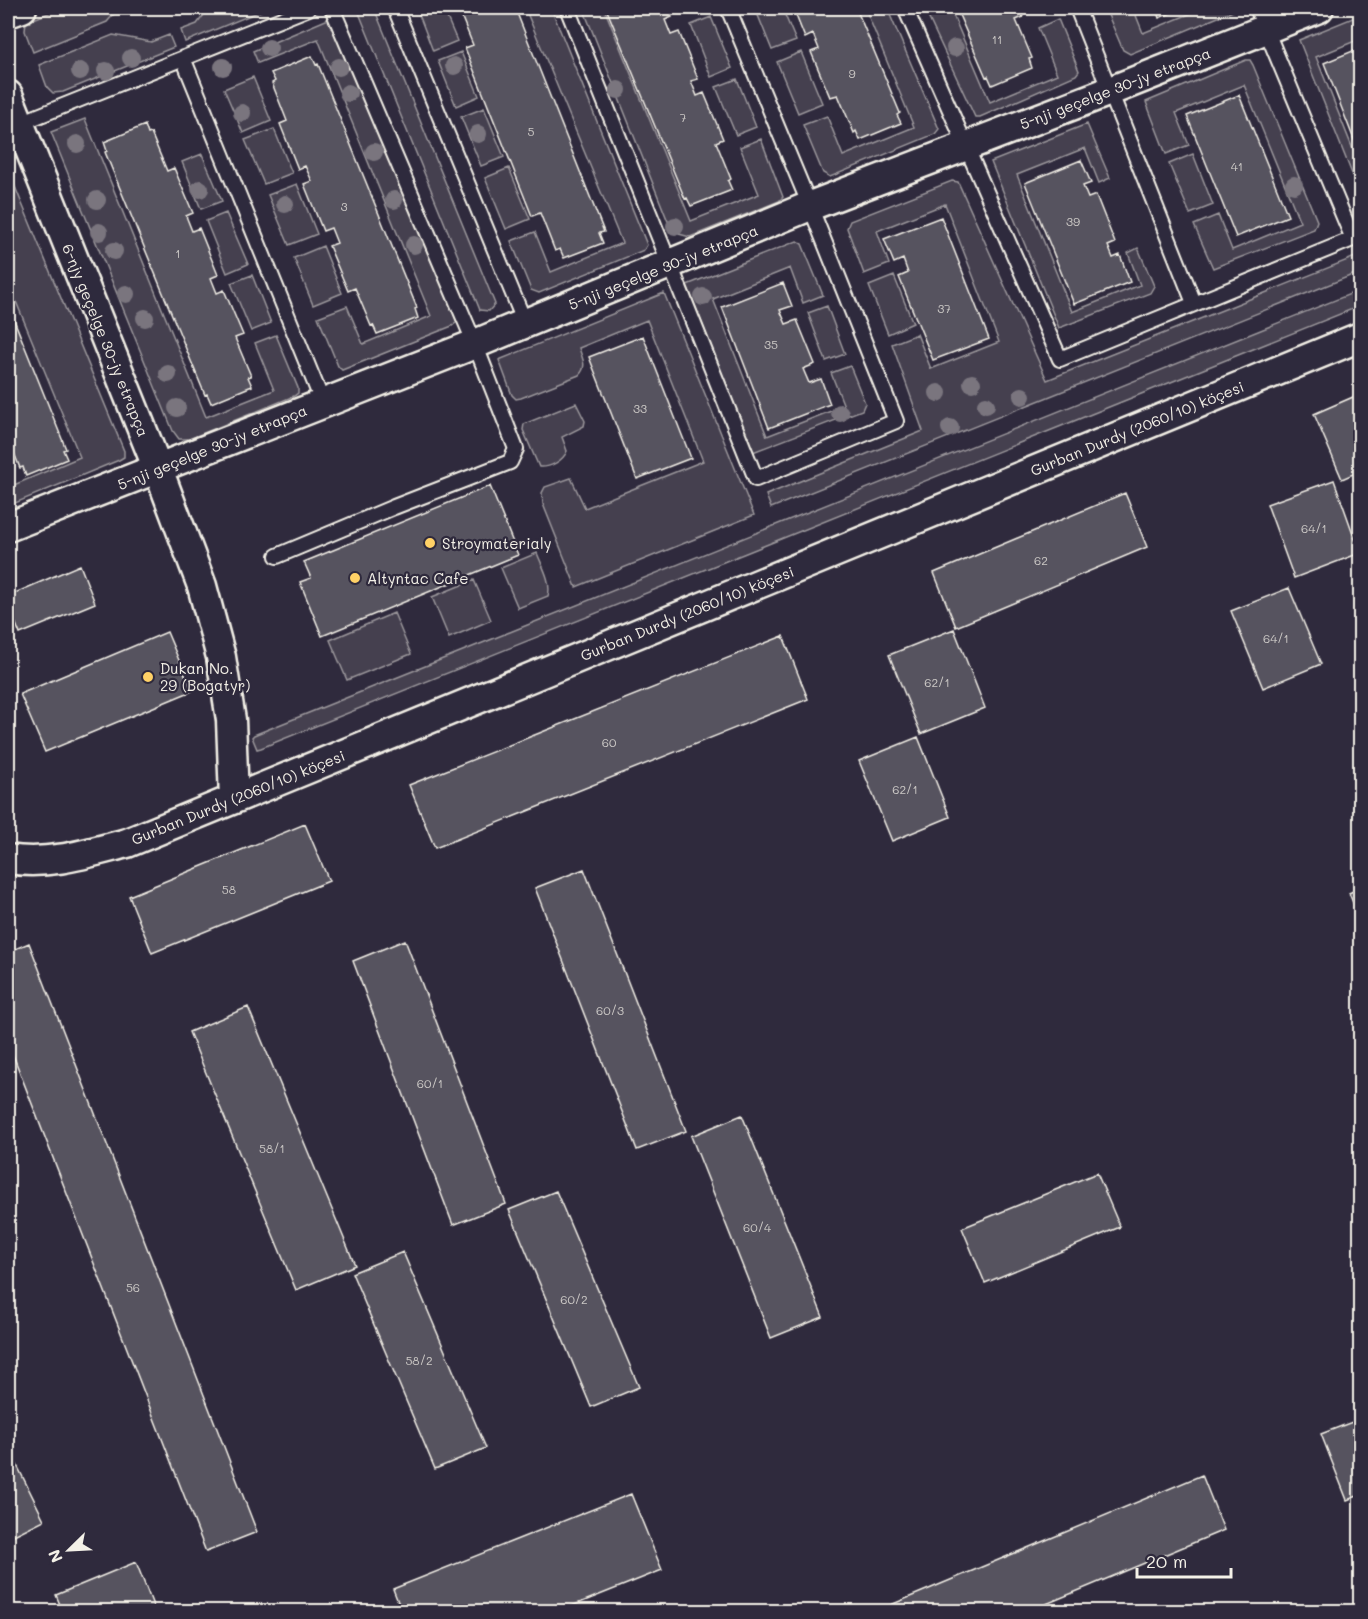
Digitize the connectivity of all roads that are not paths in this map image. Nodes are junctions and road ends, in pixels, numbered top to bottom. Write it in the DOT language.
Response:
graph roads {
  1 [pos="22,8"];
  2 [pos="309,8"];
  3 [pos="332,8"];
  4 [pos="395,8"];
  5 [pos="567,8"];
  6 [pos="728,8"];
  7 [pos="905,8"];
  8 [pos="1077,8"];
  9 [pos="1319,8"];
  10 [pos="8,14"];
  11 [pos="1262,18"];
  12 [pos="183,58"];
  13 [pos="1110,91"];
  14 [pos="8,95"];
  15 [pos="13,126"];
  16 [pos="966,145"];
  17 [pos="810,206"];
  18 [pos="1357,237"];
  19 [pos="670,263"];
  20 [pos="1194,303"];
  21 [pos="525,323"];
  22 [pos="1360,337"];
  23 [pos="475,344"];
  24 [pos="323,403"];
  25 [pos="158,469"];
  26 [pos="8,527"];
  27 [pos="277,556"];
  28 [pos="234,799"];
  29 [pos="8,859"];
  1 -- 10 [label="street"];
  2 -- 12 [label="lane"];
  3 -- 23 [label="lane"];
  4 -- 21 [label="lane"];
  5 -- 19 [label="lane"];
  6 -- 17 [label="lane"];
  7 -- 16 [label="lane"];
  8 -- 13 [label="lane"];
  9 -- 11 [label="street, 5-nji geçelge 30-jy etrapça"];
  11 -- 13 [label="street, 5-nji geçelge 30-jy etrapça"];
  11 -- 18 [label="lane"];
  12 -- 15 [label="lane"];
  12 -- 24 [label="lane"];
  13 -- 16 [label="street, 5-nji geçelge 30-jy etrapça"];
  13 -- 20 [label="lane"];
  14 -- 15 [label="street, 6-njy geçelge 30-jy etrapça"];
  15 -- 25 [label="street, 6-njy geçelge 30-jy etrapça"];
  16 -- 17 [label="street, 5-nji geçelge 30-jy etrapça"];
  16 -- 20 [label="lane"];
  17 -- 19 [label="street, 5-nji geçelge 30-jy etrapça"];
  17 -- 19 [label="lane"];
  18 -- 20 [label="lane"];
  19 -- 21 [label="street, 5-nji geçelge 30-jy etrapça"];
  21 -- 23 [label="street, 5-nji geçelge 30-jy etrapça"];
  22 -- 28 [label="street, Gurban Durdy (2060/10) köçesi"];
  23 -- 24 [label="street, 5-nji geçelge 30-jy etrapça"];
  23 -- 27 [label="lane"];
  24 -- 25 [label="street, 5-nji geçelge 30-jy etrapça"];
  25 -- 26 [label="street, 5-nji geçelge 30-jy etrapça"];
  25 -- 28 [label="street, 6-njy geçelge 30-jy etrapça"];
  28 -- 29 [label="street, Gurban Durdy (2060/10) köçesi"];
}
